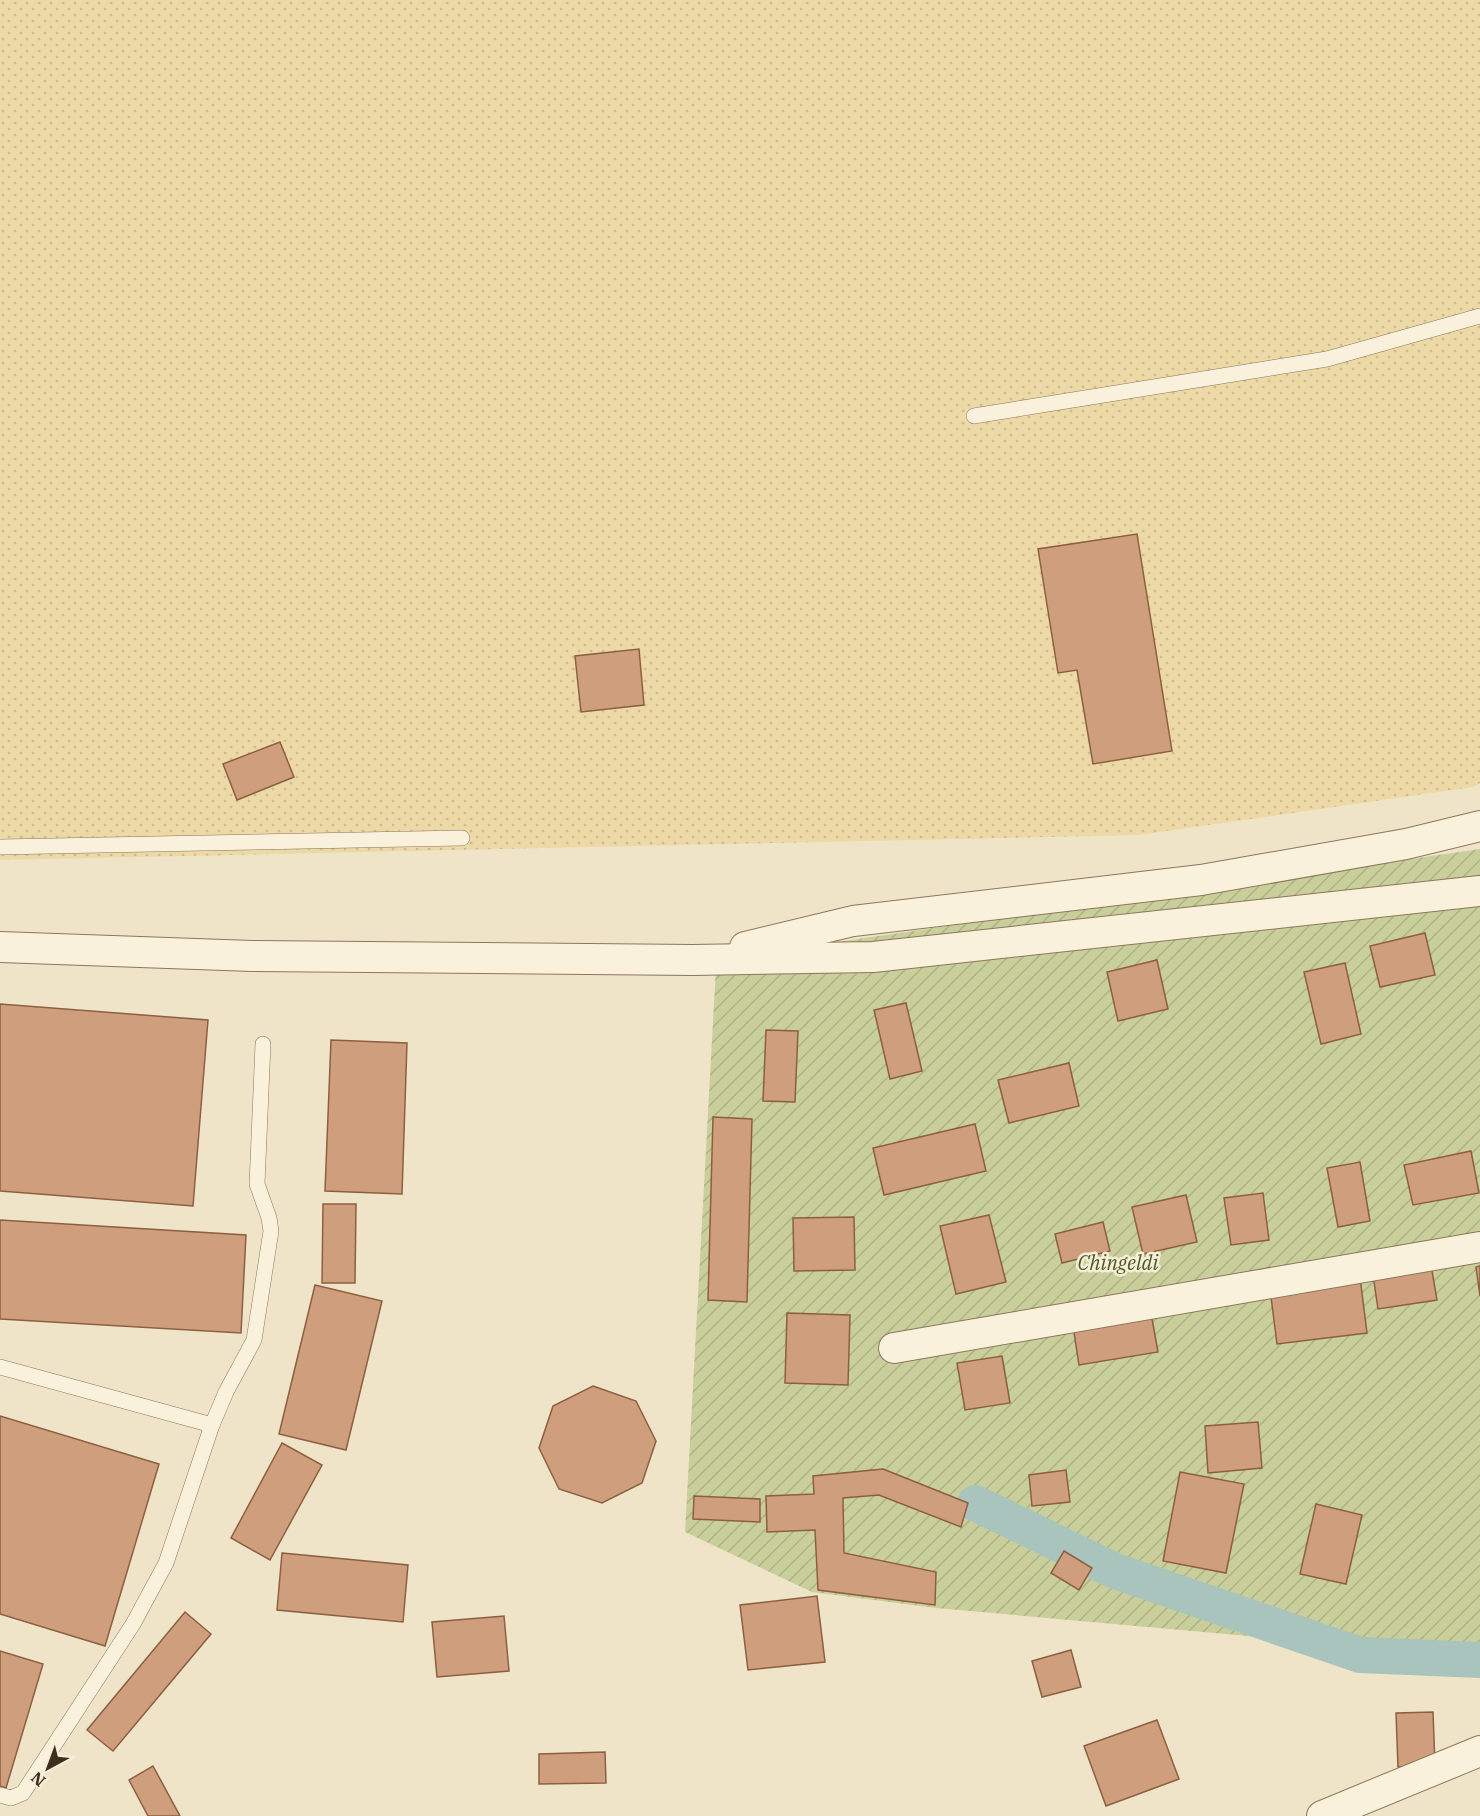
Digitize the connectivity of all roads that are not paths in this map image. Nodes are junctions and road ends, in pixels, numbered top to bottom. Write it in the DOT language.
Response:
graph roads {
  1 [pos="1480,316"];
  2 [pos="974,416"];
  3 [pos="1480,826"];
  4 [pos="462,838"];
  5 [pos="0,848"];
  6 [pos="1480,891"];
  7 [pos="0,947"];
  8 [pos="693,960"];
  9 [pos="263,1044"];
  10 [pos="1480,1247"];
  11 [pos="894,1348"];
  12 [pos="0,1367"];
  13 [pos="212,1425"];
  14 [pos="1480,1751"];
  15 [pos="0,1795"];
  16 [pos="1322,1816"];
  1 -- 2 [label="lane"];
  3 -- 8 [label="street"];
  4 -- 5 [label="lane"];
  6 -- 8 [label="street"];
  7 -- 8 [label="street"];
  9 -- 13 [label="lane"];
  10 -- 11 [label="street"];
  12 -- 13 [label="lane"];
  13 -- 15 [label="lane"];
  14 -- 16 [label="street"];
}
